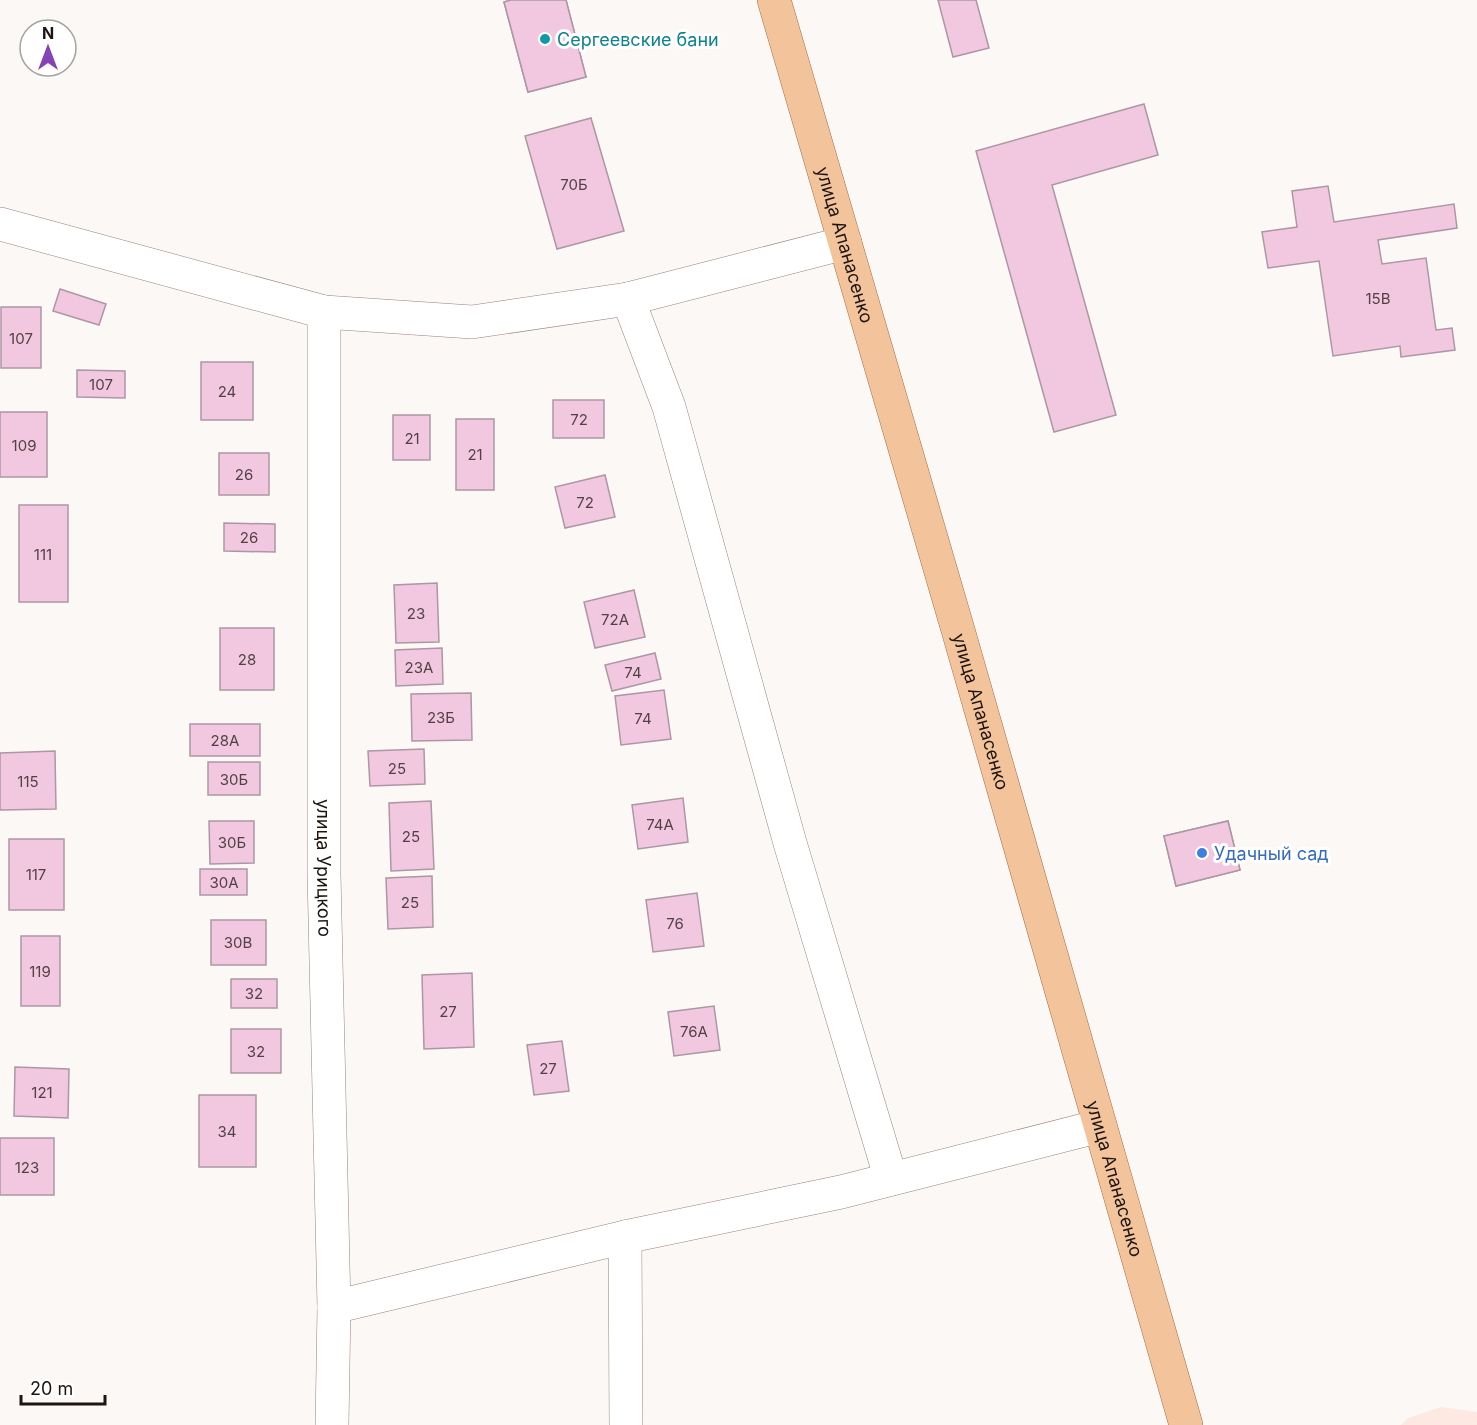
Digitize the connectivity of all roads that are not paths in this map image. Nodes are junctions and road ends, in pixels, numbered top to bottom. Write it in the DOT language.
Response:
graph roads {
  1 [pos="774,0"];
  2 [pos="0,224"];
  3 [pos="845,243"];
  4 [pos="628,299"];
  5 [pos="324,312"];
  6 [pos="1100,1126"];
  7 [pos="891,1179"];
  8 [pos="625,1237"];
  9 [pos="334,1307"];
  10 [pos="332,1425"];
  11 [pos="626,1425"];
  12 [pos="1186,1425"];
  1 -- 3 [label="main road, улица Апанасенко"];
  2 -- 5 [label="street"];
  3 -- 4 [label="street"];
  3 -- 6 [label="main road, улица Апанасенко"];
  4 -- 5 [label="street"];
  4 -- 7 [label="street"];
  5 -- 9 [label="street, улица Урицкого"];
  6 -- 7 [label="street"];
  6 -- 12 [label="main road, улица Апанасенко"];
  7 -- 8 [label="street"];
  8 -- 9 [label="street"];
  8 -- 11 [label="street"];
  9 -- 10 [label="street, улица Урицкого"];
}
